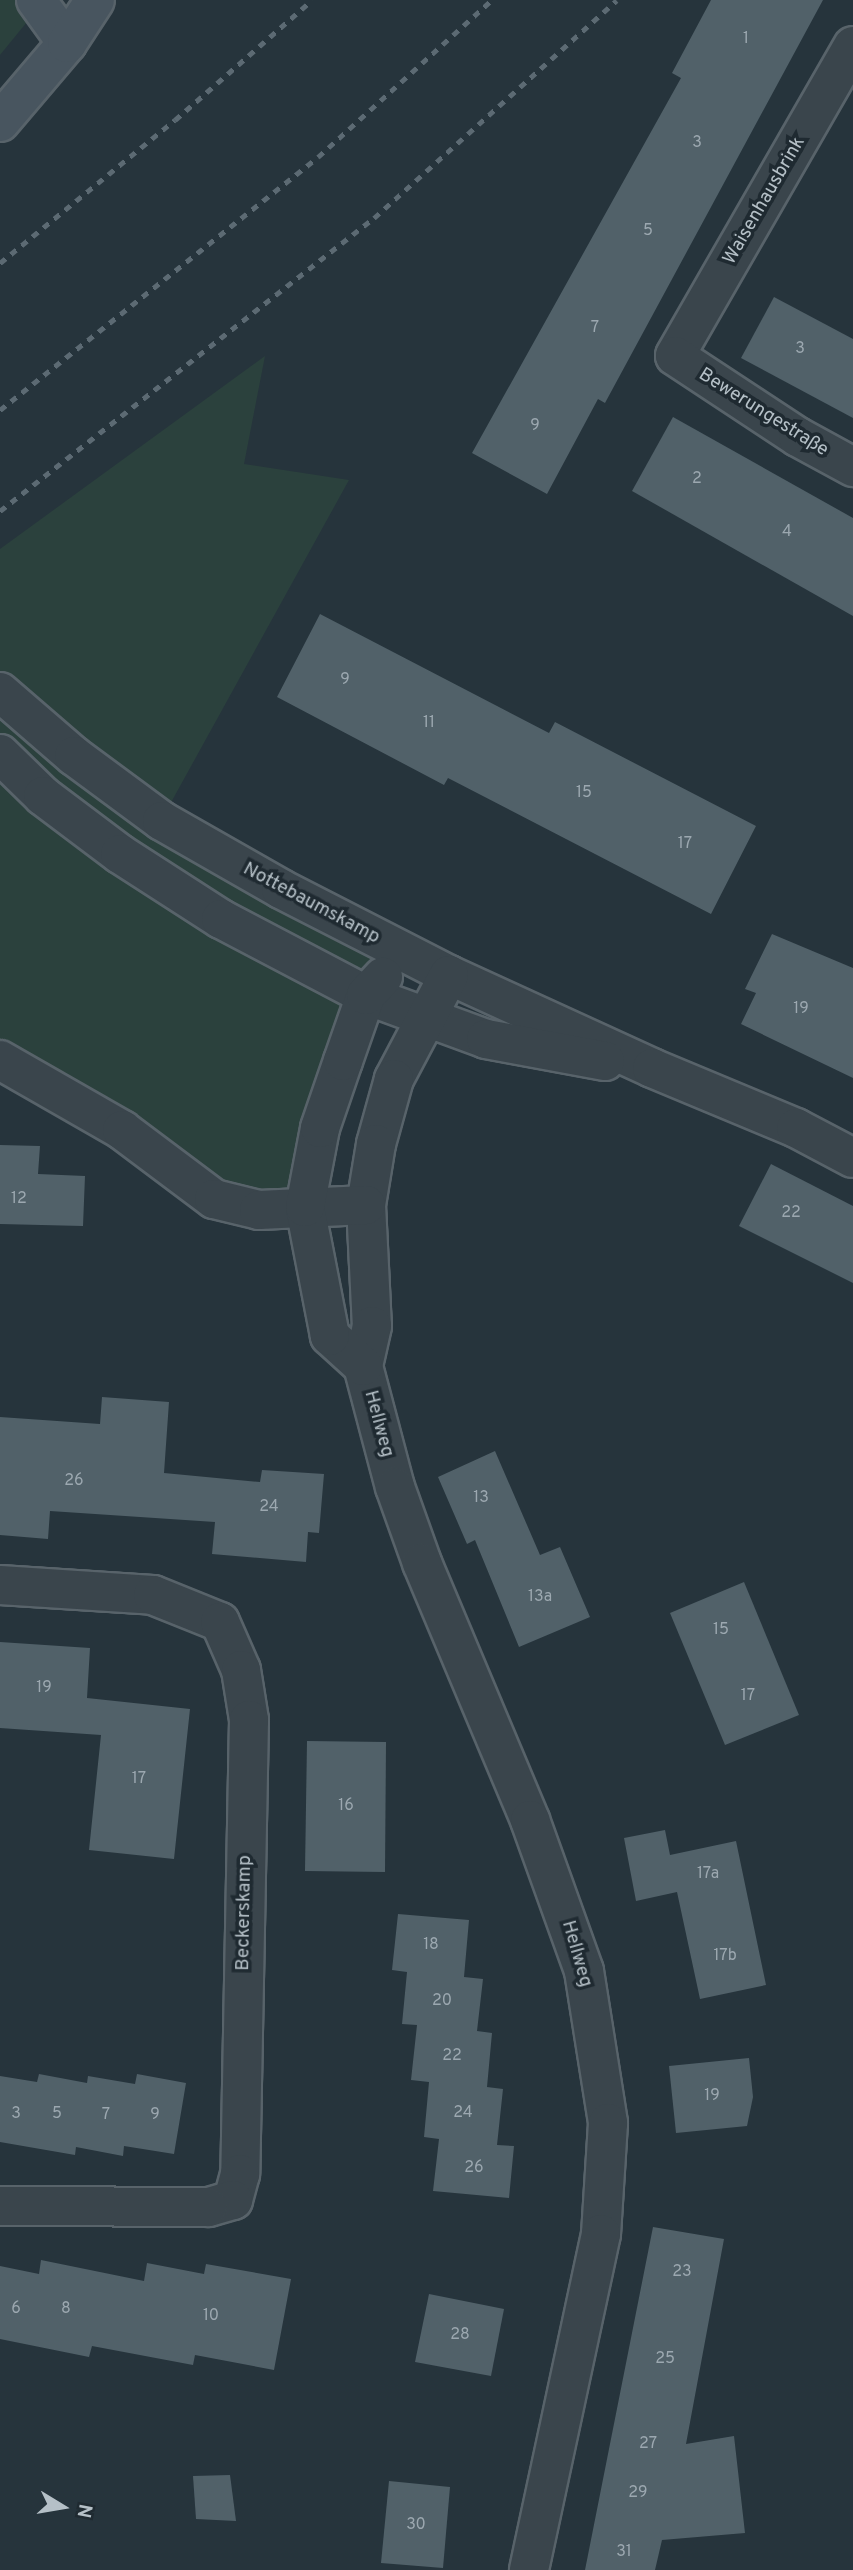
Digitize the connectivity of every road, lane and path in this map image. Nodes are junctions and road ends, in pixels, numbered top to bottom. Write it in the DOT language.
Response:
graph roads {
  1 [pos="36,0"];
  2 [pos="95,0"];
  3 [pos="67,43"];
  4 [pos="853,46"];
  5 [pos="0,121"];
  6 [pos="675,356"];
  7 [pos="853,467"];
  8 [pos="0,692"];
  9 [pos="0,754"];
  10 [pos="404,954"];
  11 [pos="449,975"];
  12 [pos="366,995"];
  13 [pos="426,1016"];
  14 [pos="0,1060"];
  15 [pos="652,1068"];
  16 [pos="853,1158"];
  17 [pos="366,1205"];
  18 [pos="305,1207"];
  19 [pos="363,1366"];
  20 [pos="0,1586"];
  21 [pos="0,2206"];
  22 [pos="529,2570"];
  1 -- 3 [label="main road"];
  2 -- 3 [label="main road"];
  3 -- 5 [label="main road"];
  4 -- 6 [label="street, Waisenhausbrink"];
  6 -- 7 [label="street, Bewerungestraße"];
  8 -- 10 [label="street, Nottebaumskamp"];
  9 -- 12 [label="street, Nottebaumskamp"];
  10 -- 11 [label="street, Nottebaumskamp"];
  10 -- 12 [label="street, Hellweg"];
  11 -- 13 [label="street, Hellweg"];
  11 -- 15 [label="street, Nottebaumskamp"];
  12 -- 13 [label="street, Nottebaumskamp"];
  12 -- 18 [label="street, Hellweg"];
  13 -- 15 [label="street, Nottebaumskamp"];
  13 -- 17 [label="street, Hellweg"];
  14 -- 18 [label="street"];
  15 -- 16 [label="street, Nottebaumskamp"];
  17 -- 18 [label="street"];
  17 -- 19 [label="street, Hellweg"];
  18 -- 19 [label="street, Hellweg"];
  19 -- 22 [label="street, Hellweg"];
  20 -- 21 [label="street, Beckerskamp"];
}
